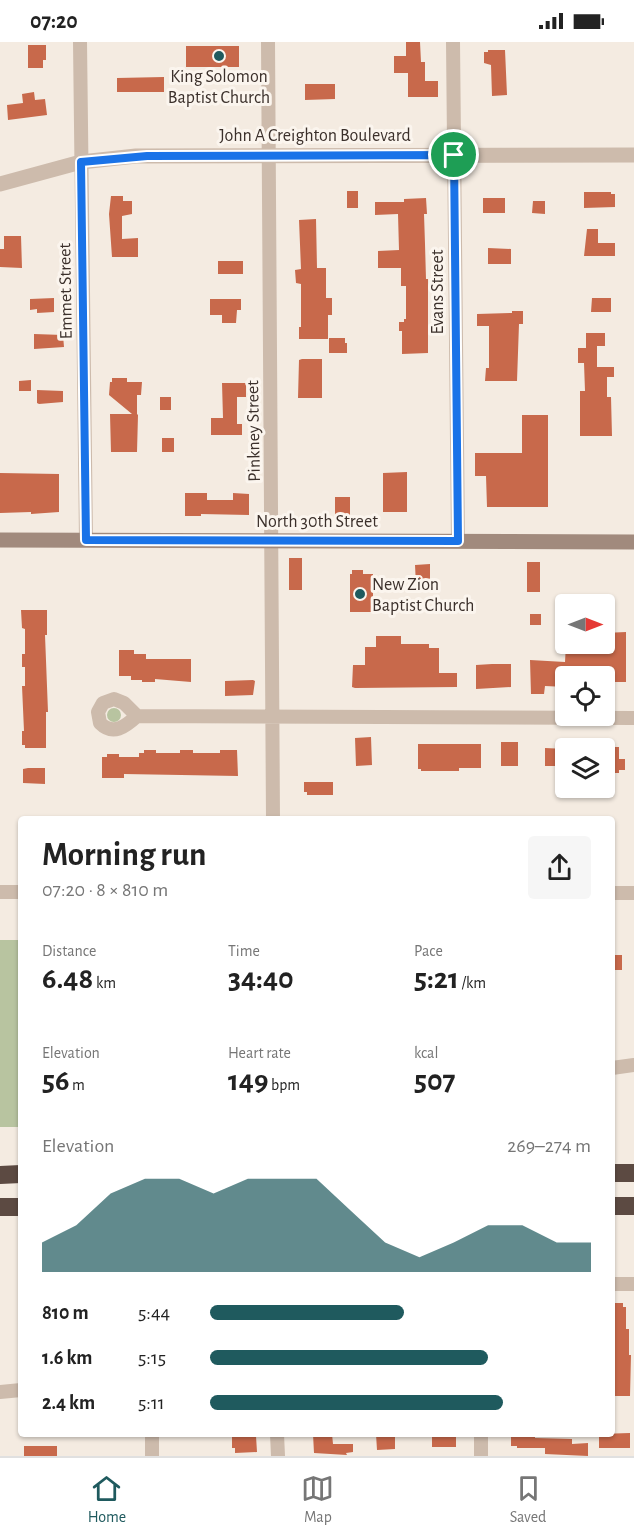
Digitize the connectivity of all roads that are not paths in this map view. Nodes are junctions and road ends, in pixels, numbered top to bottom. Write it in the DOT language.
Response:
graph roads {
  1 [pos="80,42"];
  2 [pos="268,42"];
  3 [pos="453,42"];
  4 [pos="634,154"];
  5 [pos="268,155"];
  6 [pos="454,155"];
  7 [pos="81,162"];
  8 [pos="0,184"];
  9 [pos="0,540"];
  10 [pos="86,540"];
  11 [pos="272,541"];
  12 [pos="458,541"];
  13 [pos="634,542"];
  14 [pos="137,716"];
  15 [pos="272,718"];
  16 [pos="634,718"];
  17 [pos="273,816"];
  18 [pos="0,892"];
  19 [pos="18,892"];
  20 [pos="615,893"];
  21 [pos="634,893"];
  22 [pos="634,1065"];
  23 [pos="615,1068"];
  24 [pos="615,1173"];
  25 [pos="634,1173"];
  26 [pos="0,1174"];
  27 [pos="18,1174"];
  28 [pos="615,1206"];
  29 [pos="634,1206"];
  30 [pos="0,1207"];
  31 [pos="18,1207"];
  32 [pos="615,1284"];
  33 [pos="634,1284"];
  34 [pos="18,1390"];
  35 [pos="0,1392"];
  36 [pos="152,1437"];
  37 [pos="278,1437"];
  38 [pos="481,1437"];
  39 [pos="152,1456"];
  40 [pos="278,1456"];
  41 [pos="481,1456"];
  1 -- 7 [label="street, Emmet Street"];
  2 -- 5 [label="street, Pinkney Street"];
  3 -- 6 [label="street, Evans Street"];
  4 -- 6 [label="street, John A Creighton Boulevard"];
  5 -- 6 [label="street, John A Creighton Boulevard"];
  5 -- 7 [label="street, John A Creighton Boulevard"];
  5 -- 11 [label="street, Pinkney Street"];
  6 -- 12 [label="street, Evans Street"];
  7 -- 8 [label="street, John A Creighton Boulevard"];
  7 -- 10 [label="street, Emmet Street"];
  9 -- 10 [label="main road, North 30th Street"];
  10 -- 11 [label="main road, North 30th Street"];
  11 -- 12 [label="main road, North 30th Street"];
  11 -- 15 [label="street, Pinkney Street"];
  12 -- 13 [label="main road, North 30th Street"];
  14 -- 15 [label="street"];
  15 -- 16 [label="street"];
  15 -- 17 [label="street, Pinkney Street"];
  18 -- 19 [label="street"];
  20 -- 21 [label="street"];
  22 -- 23 [label="street"];
  24 -- 25 [label="highway"];
  26 -- 27 [label="highway"];
  28 -- 29 [label="highway"];
  30 -- 31 [label="highway"];
  32 -- 33 [label="street"];
  34 -- 35 [label="street"];
  36 -- 39 [label="street"];
  37 -- 40 [label="street"];
  38 -- 41 [label="street"];
}
